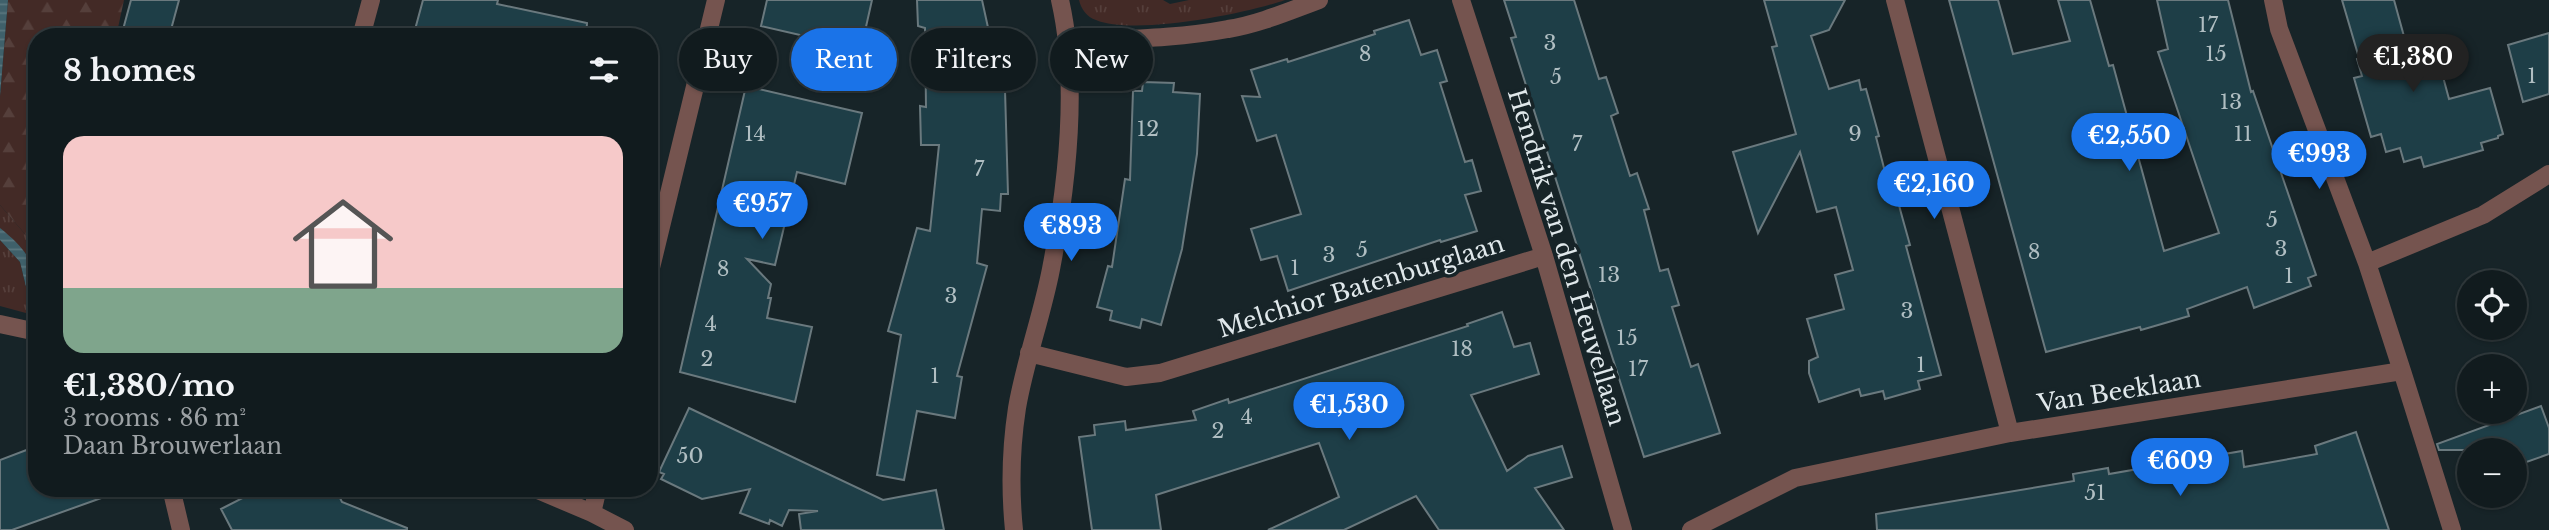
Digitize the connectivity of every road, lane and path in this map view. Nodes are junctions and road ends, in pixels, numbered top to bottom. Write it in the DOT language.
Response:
graph roads {
  1 [pos="371,0"];
  2 [pos="716,0"];
  3 [pos="1060,0"];
  4 [pos="1320,0"];
  5 [pos="1461,0"];
  6 [pos="1895,0"];
  7 [pos="2273,0"];
  8 [pos="363,28"];
  9 [pos="1065,28"];
  10 [pos="1153,37"];
  11 [pos="1067,91"];
  12 [pos="2549,173"];
  13 [pos="658,239"];
  14 [pos="1544,256"];
  15 [pos="2367,263"];
  16 [pos="0,324"];
  17 [pos="28,330"];
  18 [pos="1029,353"];
  19 [pos="2402,371"];
  20 [pos="2010,433"];
  21 [pos="173,497"];
  22 [pos="554,497"];
  23 [pos="596,497"];
  24 [pos="592,513"];
  25 [pos="181,530"];
  26 [pos="625,530"];
  27 [pos="1014,530"];
  28 [pos="1623,530"];
  29 [pos="1691,530"];
  30 [pos="2452,530"];
  1 -- 8 [label="street"];
  2 -- 13 [label="street"];
  3 -- 9 [label="street"];
  4 -- 10 [label="street"];
  5 -- 14 [label="street, Hendrik van den Heuvellaan"];
  6 -- 20 [label="street"];
  7 -- 15 [label="street"];
  11 -- 18 [label="street"];
  12 -- 15 [label="street"];
  14 -- 18 [label="street, Melchior Batenburglaan"];
  14 -- 28 [label="street, Hendrik van den Heuvellaan"];
  15 -- 19 [label="street"];
  16 -- 17 [label="street"];
  18 -- 27 [label="street"];
  19 -- 20 [label="street, Van Beeklaan"];
  19 -- 30 [label="street"];
  20 -- 29 [label="street, Van Beeklaan"];
  21 -- 25 [label="street"];
  22 -- 24 [label="street"];
  23 -- 24 [label="street"];
  24 -- 26 [label="street"];
}
